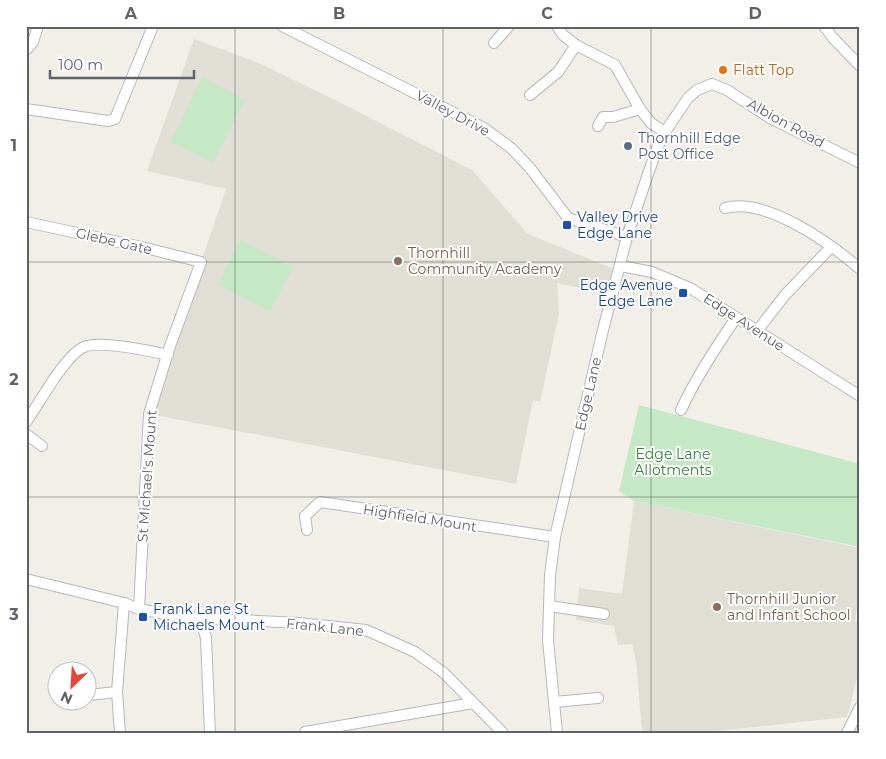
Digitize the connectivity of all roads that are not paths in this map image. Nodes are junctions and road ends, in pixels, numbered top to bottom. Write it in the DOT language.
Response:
graph roads {
  1 [pos="38,26"];
  2 [pos="153,26"];
  3 [pos="282,26"];
  4 [pos="509,26"];
  5 [pos="557,26"];
  6 [pos="824,26"];
  7 [pos="494,43"];
  8 [pos="576,45"];
  9 [pos="26,50"];
  10 [pos="860,66"];
  11 [pos="712,84"];
  12 [pos="530,95"];
  13 [pos="26,109"];
  14 [pos="640,109"];
  15 [pos="598,126"];
  16 [pos="665,132"];
  17 [pos="860,163"];
  18 [pos="725,208"];
  19 [pos="26,222"];
  20 [pos="628,237"];
  21 [pos="831,246"];
  22 [pos="201,262"];
  23 [pos="621,266"];
  24 [pos="860,270"];
  25 [pos="736,318"];
  26 [pos="757,331"];
  27 [pos="168,355"];
  28 [pos="860,396"];
  29 [pos="681,410"];
  30 [pos="26,422"];
  31 [pos="26,434"];
  32 [pos="42,446"];
  33 [pos="307,530"];
  34 [pos="555,537"];
  35 [pos="26,579"];
  36 [pos="124,603"];
  37 [pos="549,606"];
  38 [pos="139,609"];
  39 [pos="604,614"];
  40 [pos="200,618"];
  41 [pos="117,692"];
  42 [pos="98,693"];
  43 [pos="598,698"];
  44 [pos="554,702"];
  45 [pos="474,703"];
  46 [pos="860,707"];
  47 [pos="305,732"];
  48 [pos="120,733"];
  49 [pos="210,733"];
  50 [pos="503,733"];
  51 [pos="556,733"];
  52 [pos="847,733"];
  1 -- 9 [label="street"];
  2 -- 13 [label="street"];
  3 -- 20 [label="street, Valley Drive"];
  4 -- 7 [label="street"];
  5 -- 8 [label="street"];
  6 -- 10 [label="street"];
  8 -- 12 [label="street"];
  8 -- 14 [label="street"];
  11 -- 16 [label="street, Edge Lane"];
  11 -- 17 [label="street, Albion Road"];
  14 -- 15 [label="street"];
  14 -- 16 [label="street"];
  16 -- 20 [label="street, Edge Lane"];
  18 -- 21 [label="street"];
  19 -- 22 [label="street, Glebe Gate"];
  20 -- 23 [label="street, Edge Lane"];
  21 -- 24 [label="street"];
  21 -- 26 [label="street"];
  22 -- 27 [label="street, St Michael's Mount"];
  23 -- 25 [label="street, Edge Avenue"];
  23 -- 34 [label="street, Edge Lane"];
  25 -- 26 [label="street, Edge Avenue"];
  25 -- 29 [label="street"];
  26 -- 28 [label="street, Edge Avenue"];
  27 -- 30 [label="street"];
  27 -- 38 [label="street, St Michael's Mount"];
  31 -- 32 [label="street"];
  33 -- 34 [label="street, Highfield Mount"];
  34 -- 37 [label="street, Edge Lane"];
  35 -- 36 [label="street, Frank Lane"];
  36 -- 38 [label="street, Frank Lane"];
  36 -- 41 [label="street"];
  37 -- 39 [label="street"];
  37 -- 44 [label="street, Edge Lane"];
  38 -- 40 [label="street, Frank Lane"];
  40 -- 45 [label="street, Frank Lane"];
  40 -- 49 [label="street"];
  41 -- 42 [label="street"];
  41 -- 48 [label="street"];
  43 -- 44 [label="street"];
  44 -- 51 [label="street, Edge Lane"];
  45 -- 47 [label="street"];
  45 -- 50 [label="street, Frank Lane"];
  46 -- 52 [label="street"];
}
